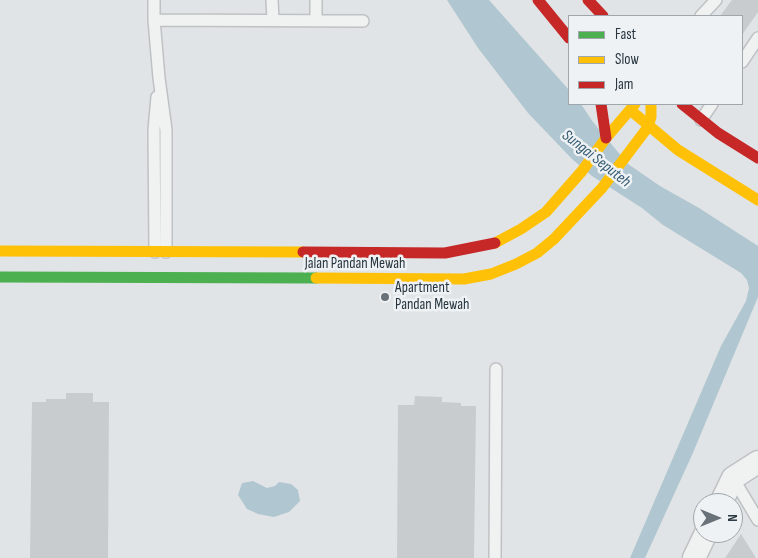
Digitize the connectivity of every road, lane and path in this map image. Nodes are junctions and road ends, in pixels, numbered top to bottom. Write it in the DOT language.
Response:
graph roads {
  1 [pos="154,0"];
  2 [pos="272,0"];
  3 [pos="316,0"];
  4 [pos="538,0"];
  5 [pos="579,0"];
  6 [pos="588,0"];
  7 [pos="716,0"];
  8 [pos="587,15"];
  9 [pos="602,15"];
  10 [pos="702,15"];
  11 [pos="154,20"];
  12 [pos="272,20"];
  13 [pos="316,20"];
  14 [pos="363,21"];
  15 [pos="568,37"];
  16 [pos="758,38"];
  17 [pos="743,60"];
  18 [pos="601,105"];
  19 [pos="651,105"];
  20 [pos="683,105"];
  21 [pos="711,105"];
  22 [pos="630,106"];
  23 [pos="701,120"];
  24 [pos="648,128"];
  25 [pos="606,138"];
  26 [pos="628,155"];
  27 [pos="686,156"];
  28 [pos="758,158"];
  29 [pos="758,200"];
  30 [pos="0,251"];
  31 [pos="161,252"];
  32 [pos="0,277"];
  33 [pos="496,369"];
  34 [pos="758,462"];
  35 [pos="733,478"];
  36 [pos="726,493"];
  37 [pos="758,520"];
  38 [pos="701,543"];
  39 [pos="495,558"];
  40 [pos="694,558"];
  1 -- 11 [label="lane"];
  2 -- 12 [label="lane"];
  3 -- 13 [label="lane"];
  4 -- 15 [label="main road"];
  5 -- 8 [label="main road"];
  6 -- 9 [label="main road"];
  7 -- 10 [label="lane"];
  11 -- 12 [label="lane"];
  11 -- 31 [label="lane"];
  12 -- 13 [label="lane"];
  13 -- 14 [label="lane"];
  16 -- 17 [label="lane"];
  18 -- 25 [label="main road"];
  19 -- 24 [label="main road"];
  20 -- 23 [label="main road"];
  21 -- 23 [label="lane"];
  22 -- 24 [label="main road"];
  22 -- 25 [label="main road, Jalan Pandan Mewah"];
  23 -- 28 [label="main road"];
  24 -- 26 [label="main road, Jalan Pandan Mewah"];
  24 -- 27 [label="main road"];
  25 -- 31 [label="main road, Jalan Pandan Mewah"];
  26 -- 27 [label="main road"];
  26 -- 32 [label="main road, Jalan Pandan Mewah"];
  27 -- 29 [label="main road"];
  30 -- 31 [label="main road, Jalan Pandan Mewah"];
  33 -- 39 [label="lane"];
  34 -- 35 [label="street"];
  35 -- 36 [label="street"];
  35 -- 37 [label="lane"];
  38 -- 40 [label="street"];
}
